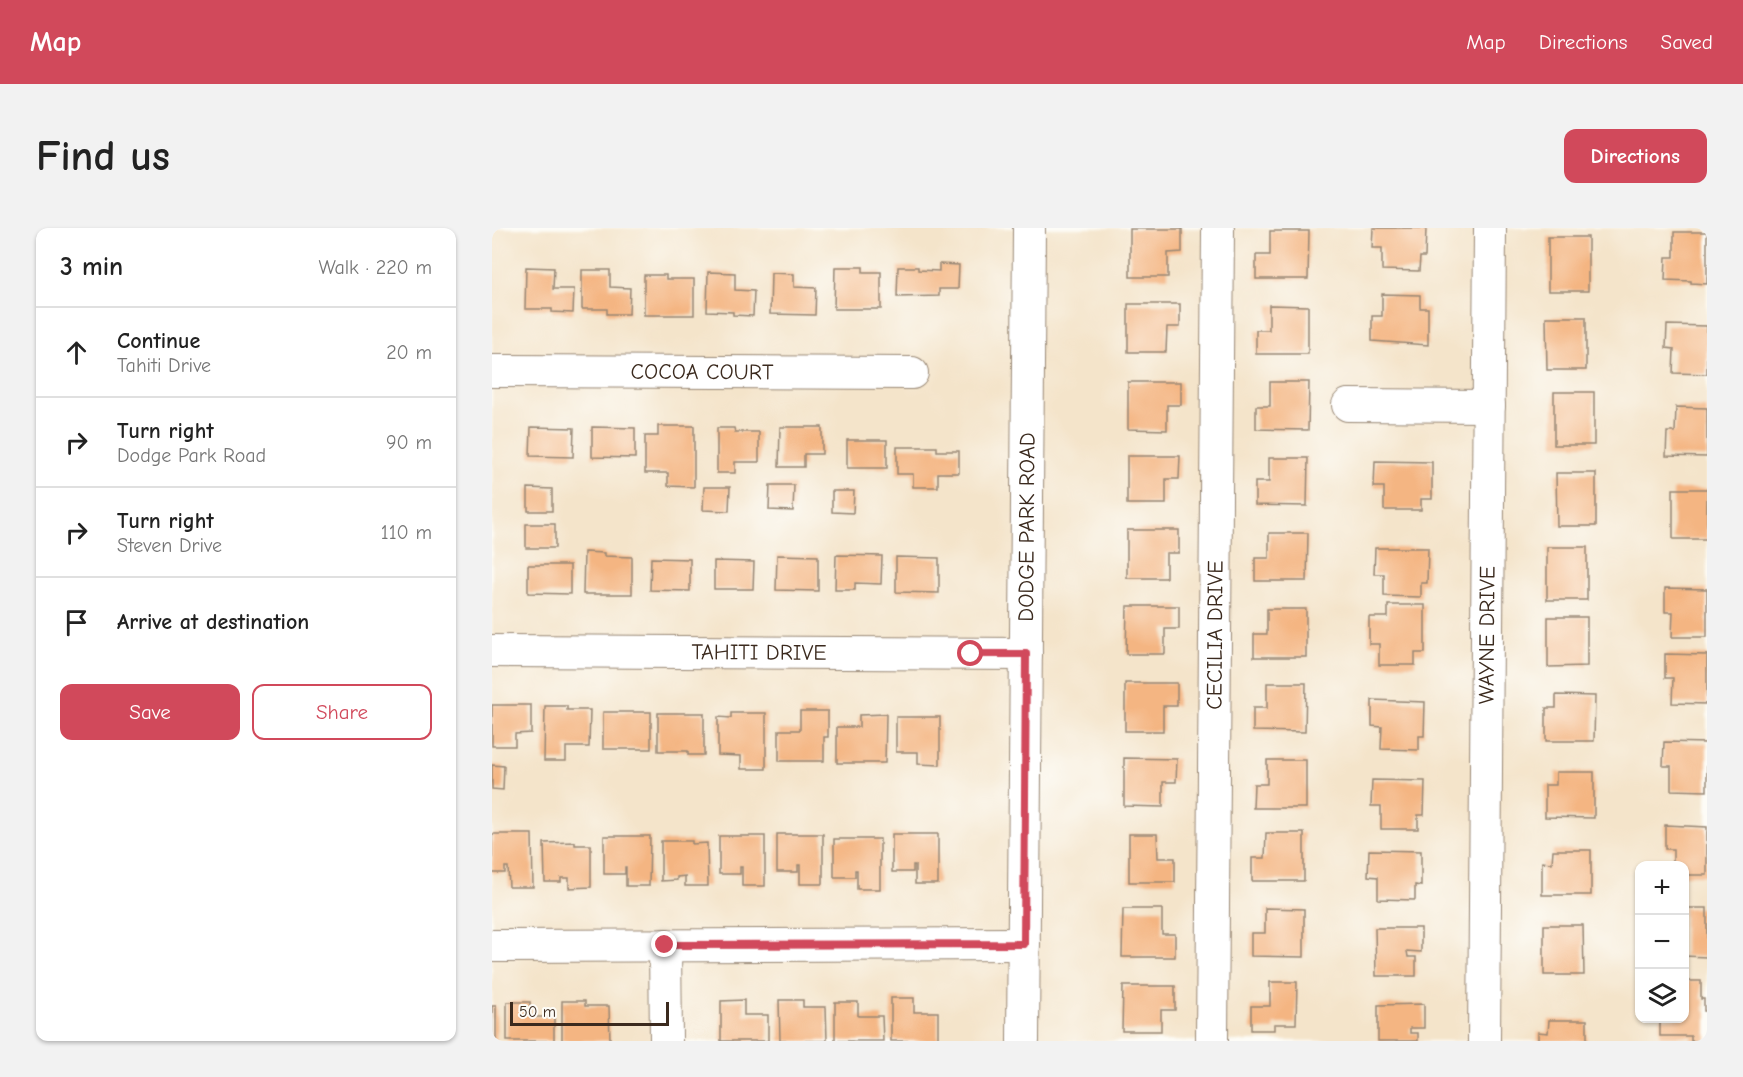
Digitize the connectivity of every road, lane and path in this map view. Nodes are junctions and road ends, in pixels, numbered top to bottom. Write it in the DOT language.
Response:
graph roads {
  1 [pos="1029,228"];
  2 [pos="1218,228"];
  3 [pos="1490,228"];
  4 [pos="492,371"];
  5 [pos="912,373"];
  6 [pos="1348,405"];
  7 [pos="1489,406"];
  8 [pos="492,651"];
  9 [pos="1026,654"];
  10 [pos="1024,944"];
  11 [pos="665,945"];
  12 [pos="492,946"];
  13 [pos="666,1041"];
  14 [pos="1023,1041"];
  15 [pos="1212,1041"];
  16 [pos="1484,1041"];
  1 -- 9 [label="street, DODGE PARK ROAD"];
  2 -- 15 [label="street, CECILIA DRIVE"];
  3 -- 7 [label="street, WAYNE DRIVE"];
  4 -- 5 [label="street, COCOA COURT"];
  6 -- 7 [label="street"];
  7 -- 16 [label="street, WAYNE DRIVE"];
  8 -- 9 [label="street, TAHITI DRIVE"];
  9 -- 10 [label="street, DODGE PARK ROAD"];
  10 -- 11 [label="street"];
  10 -- 14 [label="street, DODGE PARK ROAD"];
  11 -- 12 [label="street"];
  11 -- 13 [label="street"];
}
